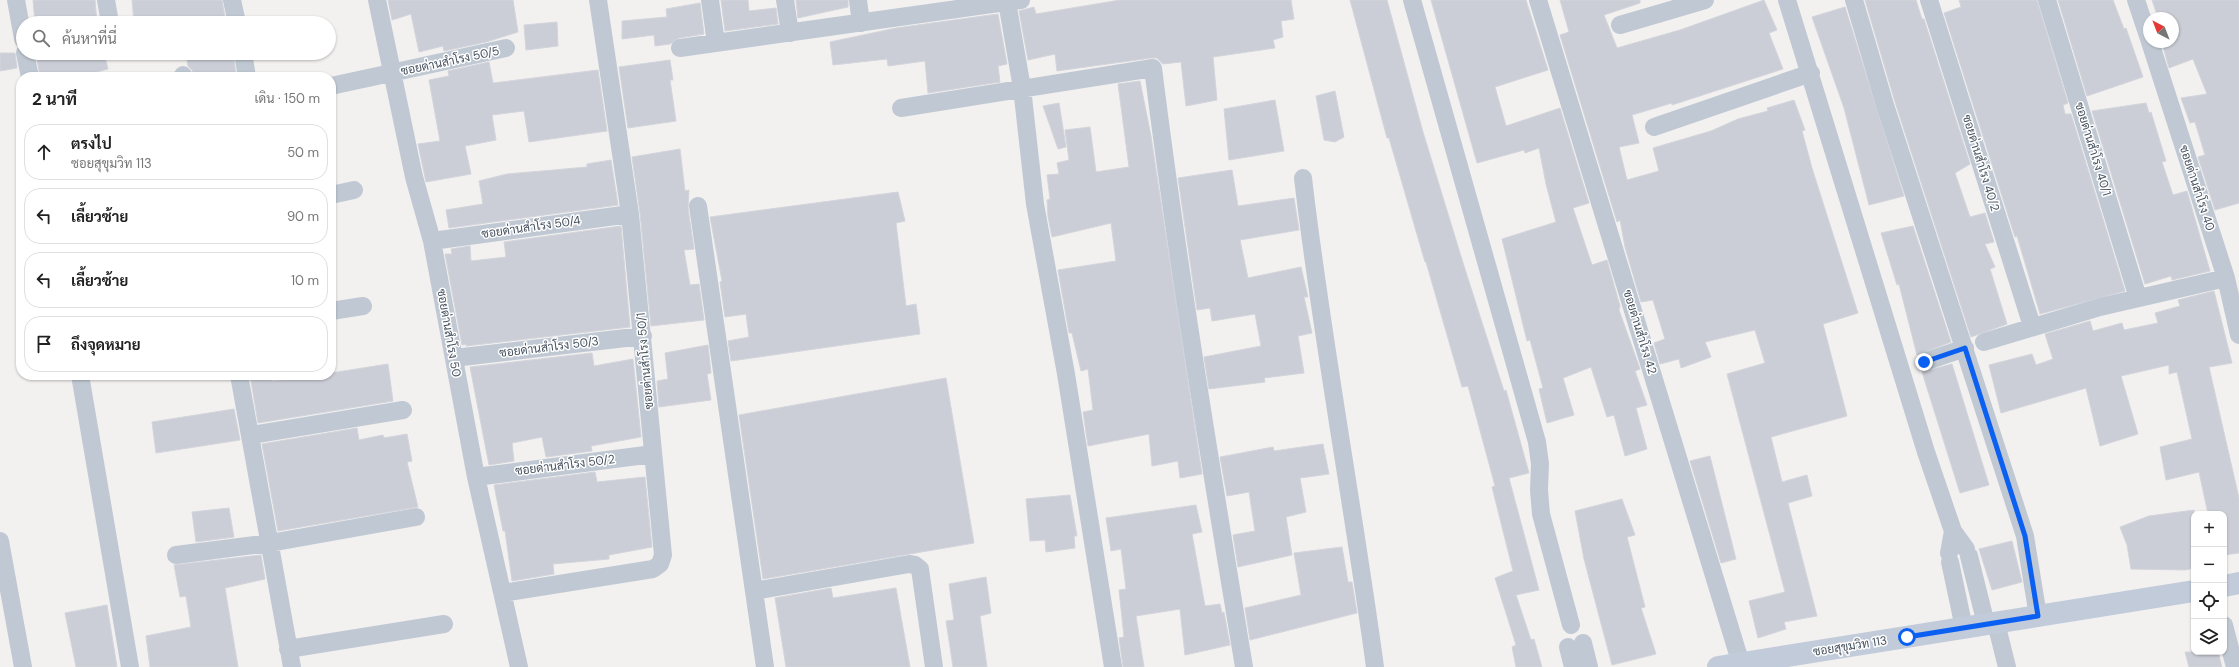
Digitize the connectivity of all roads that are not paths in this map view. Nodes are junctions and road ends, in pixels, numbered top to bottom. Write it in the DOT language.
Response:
graph roads {
  1 [pos="16,0"];
  2 [pos="106,0"];
  3 [pos="232,0"];
  4 [pos="377,0"];
  5 [pos="598,0"];
  6 [pos="710,0"];
  7 [pos="785,0"];
  8 [pos="858,0"];
  9 [pos="1412,0"];
  10 [pos="1538,0"];
  11 [pos="1705,0"];
  12 [pos="1787,0"];
  13 [pos="1854,0"];
  14 [pos="1929,0"];
  15 [pos="2047,0"];
  16 [pos="2136,0"];
  17 [pos="1006,1"];
  18 [pos="930,6"];
  19 [pos="19,16"];
  20 [pos="109,16"];
  21 [pos="235,16"];
  22 [pos="2143,22"];
  23 [pos="861,23"];
  24 [pos="1620,25"];
  25 [pos="790,33"];
  26 [pos="716,43"];
  27 [pos="506,48"];
  28 [pos="680,48"];
  29 [pos="2151,48"];
  30 [pos="26,60"];
  31 [pos="244,60"];
  32 [pos="29,72"];
  33 [pos="246,72"];
  34 [pos="393,73"];
  35 [pos="1811,73"];
  36 [pos="336,85"];
  37 [pos="1022,88"];
  38 [pos="901,108"];
  39 [pos="1654,127"];
  40 [pos="1303,178"];
  41 [pos="354,190"];
  42 [pos="336,194"];
  43 [pos="698,206"];
  44 [pos="630,214"];
  45 [pos="432,241"];
  46 [pos="2226,278"];
  47 [pos="2138,298"];
  48 [pos="363,306"];
  49 [pos="336,310"];
  50 [pos="2032,326"];
  51 [pos="2239,335"];
  52 [pos="643,336"];
  53 [pos="1984,342"];
  54 [pos="1965,348"];
  55 [pos="454,358"];
  56 [pos="1924,362"];
  57 [pos="81,380"];
  58 [pos="240,380"];
  59 [pos="403,410"];
  60 [pos="251,435"];
  61 [pos="654,454"];
  62 [pos="476,477"];
  63 [pos="416,517"];
  64 [pos="1953,531"];
  65 [pos="0,541"];
  66 [pos="270,543"];
  67 [pos="176,555"];
  68 [pos="2239,583"];
  69 [pos="2227,585"];
  70 [pos="754,591"];
  71 [pos="2191,591"];
  72 [pos="503,593"];
  73 [pos="2038,616"];
  74 [pos="444,624"];
  75 [pos="1991,624"];
  76 [pos="1964,628"];
  77 [pos="2227,636"];
  78 [pos="1574,637"];
  79 [pos="288,649"];
  80 [pos="1741,664"];
  81 [pos="23,667"];
  82 [pos="130,667"];
  83 [pos="292,667"];
  84 [pos="519,667"];
  85 [pos="765,667"];
  86 [pos="934,667"];
  87 [pos="1112,667"];
  88 [pos="1244,667"];
  89 [pos="1375,667"];
  90 [pos="1573,667"];
  91 [pos="1589,667"];
  92 [pos="1719,667"];
  93 [pos="2007,667"];
  94 [pos="2235,667"];
  1 -- 19 [label="street"];
  2 -- 20 [label="street"];
  3 -- 21 [label="street"];
  4 -- 34 [label="street, ซอยด่านสำโรง 50"];
  5 -- 44 [label="street, ซอยด่านสำโรง 50/1"];
  6 -- 26 [label="street"];
  7 -- 25 [label="street"];
  8 -- 23 [label="street"];
  9 -- 78 [label="street"];
  10 -- 80 [label="street, ซอยด่านสำโรง 42"];
  11 -- 24 [label="street"];
  12 -- 35 [label="street"];
  13 -- 54 [label="street"];
  14 -- 50 [label="street, ซอยด่านสำโรง 40/2"];
  15 -- 47 [label="street, ซอยด่านสำโรง 40/1"];
  16 -- 22 [label="street, ซอยด่านสำโรง 40"];
  17 -- 18 [label="street"];
  17 -- 37 [label="street"];
  18 -- 23 [label="street"];
  23 -- 25 [label="street"];
  25 -- 26 [label="street"];
  26 -- 28 [label="street"];
  27 -- 34 [label="street, ซอยด่านสำโรง 50/5"];
  29 -- 46 [label="street, ซอยด่านสำโรง 40"];
  30 -- 32 [label="street"];
  31 -- 33 [label="street"];
  34 -- 36 [label="street, ซอยด่านสำโรง 50/5"];
  34 -- 45 [label="street, ซอยด่านสำโรง 50"];
  35 -- 39 [label="street"];
  35 -- 64 [label="street"];
  37 -- 38 [label="street"];
  37 -- 87 [label="street"];
  37 -- 88 [label="street"];
  40 -- 89 [label="street"];
  41 -- 42 [label="street"];
  43 -- 70 [label="street"];
  44 -- 45 [label="street, ซอยด่านสำโรง 50/4"];
  44 -- 52 [label="street, ซอยด่านสำโรง 50/1"];
  45 -- 55 [label="street, ซอยด่านสำโรง 50"];
  46 -- 47 [label="street"];
  46 -- 51 [label="street, ซอยด่านสำโรง 40"];
  47 -- 50 [label="street"];
  48 -- 49 [label="street"];
  50 -- 53 [label="street"];
  52 -- 55 [label="street, ซอยด่านสำโรง 50/3"];
  52 -- 61 [label="street, ซอยด่านสำโรง 50/1"];
  54 -- 56 [label="street"];
  54 -- 73 [label="street"];
  55 -- 62 [label="street, ซอยด่านสำโรง 50"];
  57 -- 82 [label="street"];
  58 -- 60 [label="street"];
  59 -- 60 [label="street"];
  60 -- 66 [label="street"];
  61 -- 62 [label="street, ซอยด่านสำโรง 50/2"];
  61 -- 72 [label="street, ซอยด่านสำโรง 50/1"];
  62 -- 72 [label="street, ซอยด่านสำโรง 50"];
  63 -- 66 [label="street"];
  64 -- 75 [label="street"];
  64 -- 76 [label="street"];
  65 -- 81 [label="street"];
  66 -- 67 [label="street"];
  66 -- 79 [label="street"];
  68 -- 69 [label="main road"];
  70 -- 85 [label="street"];
  70 -- 86 [label="street"];
  71 -- 73 [label="main road, ซอยสุขุมวิท 113"];
  72 -- 84 [label="street, ซอยด่านสำโรง 50"];
  73 -- 75 [label="main road, ซอยสุขุมวิท 113"];
  74 -- 79 [label="street"];
  75 -- 76 [label="main road, ซอยสุขุมวิท 113"];
  75 -- 93 [label="street"];
  76 -- 80 [label="main road, ซอยสุขุมวิท 113"];
  77 -- 94 [label="street"];
  78 -- 90 [label="street"];
  78 -- 91 [label="street"];
  79 -- 83 [label="street"];
  80 -- 92 [label="main road, ซอยสุขุมวิท 113"];
}
